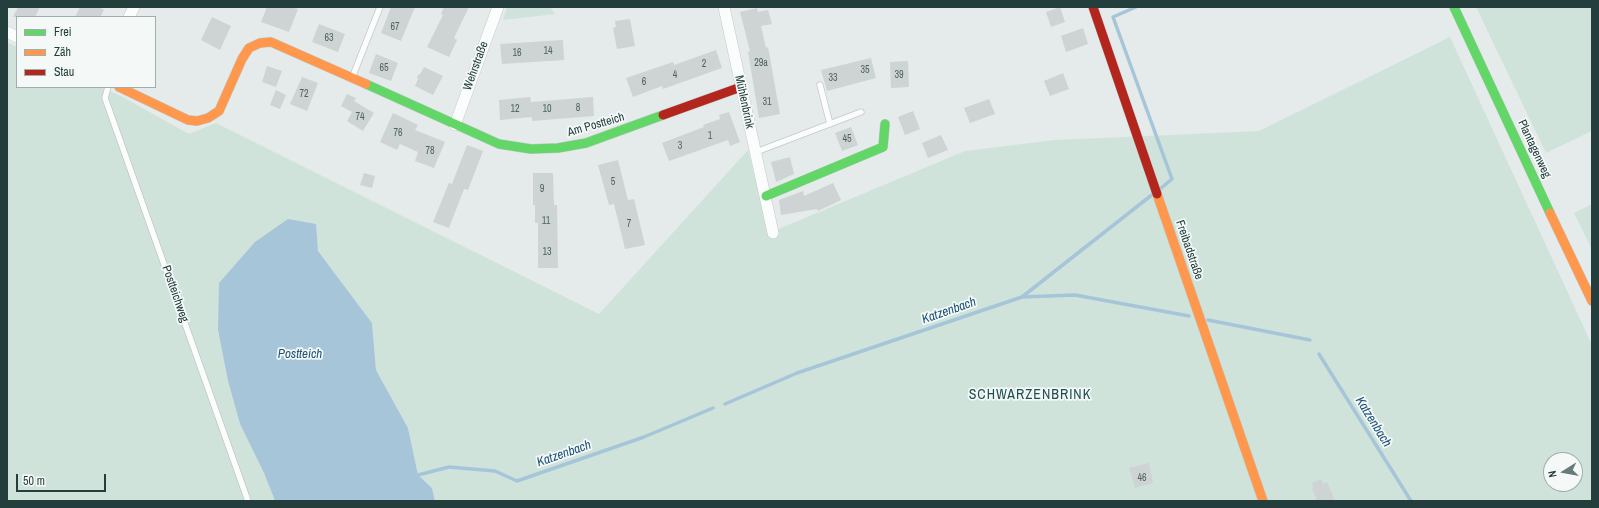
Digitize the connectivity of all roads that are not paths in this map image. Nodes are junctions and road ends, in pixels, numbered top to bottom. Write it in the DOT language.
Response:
graph roads {
  1 [pos="134,7"];
  2 [pos="380,7"];
  3 [pos="498,7"];
  4 [pos="724,7"];
  5 [pos="1092,7"];
  6 [pos="1454,7"];
  7 [pos="130,16"];
  8 [pos="7,32"];
  9 [pos="16,36"];
  10 [pos="352,78"];
  11 [pos="820,85"];
  12 [pos="741,87"];
  13 [pos="108,88"];
  14 [pos="121,88"];
  15 [pos="861,112"];
  16 [pos="830,124"];
  17 [pos="885,124"];
  18 [pos="455,125"];
  19 [pos="756,152"];
  20 [pos="766,196"];
  21 [pos="772,233"];
  22 [pos="1592,301"];
  23 [pos="248,501"];
  24 [pos="1263,501"];
  1 -- 7 [label="street"];
  2 -- 10 [label="lane"];
  3 -- 18 [label="street, Wehrstraße"];
  4 -- 12 [label="street, Mühlenbrink"];
  5 -- 24 [label="street, Freibadstraße"];
  6 -- 22 [label="street, Plantagenweg"];
  8 -- 9 [label="street"];
  10 -- 14 [label="street"];
  10 -- 18 [label="street"];
  11 -- 16 [label="lane"];
  12 -- 18 [label="street, Am Postteich"];
  12 -- 19 [label="street, Mühlenbrink"];
  13 -- 23 [label="lane, Postteichweg"];
  15 -- 16 [label="lane"];
  16 -- 19 [label="lane"];
  17 -- 20 [label="street"];
  19 -- 20 [label="street, Mühlenbrink"];
  20 -- 21 [label="street, Mühlenbrink"];
}
